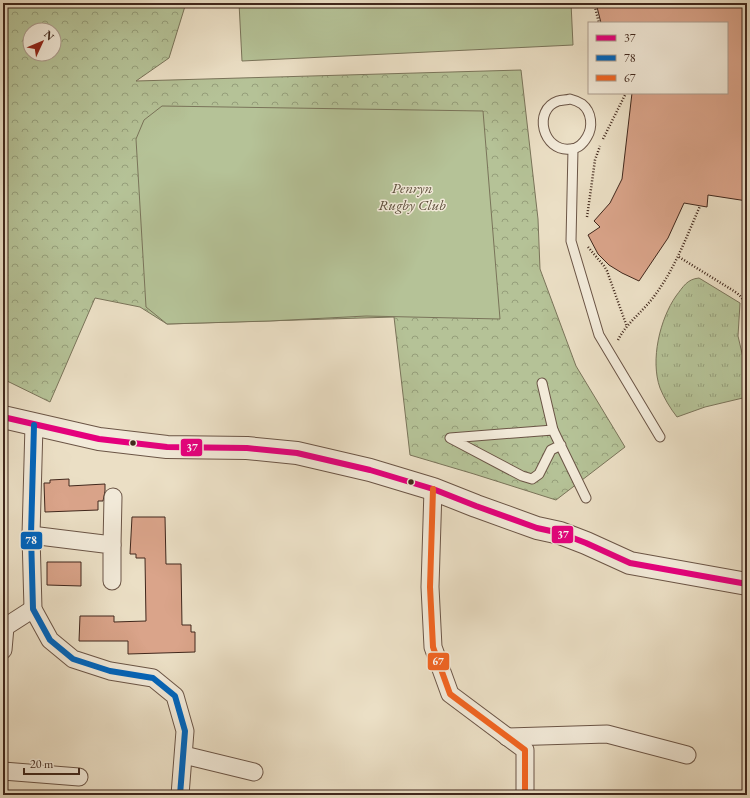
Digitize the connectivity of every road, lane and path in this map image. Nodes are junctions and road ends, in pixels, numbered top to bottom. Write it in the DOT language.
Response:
graph roads {
  1 [pos="594,3"];
  2 [pos="599,22"];
  3 [pos="625,94"];
  4 [pos="573,149"];
  5 [pos="700,206"];
  6 [pos="586,220"];
  7 [pos="588,246"];
  8 [pos="679,257"];
  9 [pos="627,327"];
  10 [pos="745,336"];
  11 [pos="611,354"];
  12 [pos="542,383"];
  13 [pos="3,417"];
  14 [pos="34,425"];
  15 [pos="553,430"];
  16 [pos="660,437"];
  17 [pos="561,445"];
  18 [pos="433,489"];
  19 [pos="114,497"];
  20 [pos="586,498"];
  21 [pos="31,535"];
  22 [pos="112,545"];
  23 [pos="112,581"];
  24 [pos="747,584"];
  25 [pos="33,609"];
  26 [pos="3,650"];
  27 [pos="507,737"];
  28 [pos="184,755"];
  29 [pos="687,755"];
  30 [pos="3,771"];
  31 [pos="254,772"];
  32 [pos="79,777"];
  33 [pos="180,795"];
  34 [pos="525,795"];
  1 -- 2 [label="path"];
  3 -- 6 [label="path"];
  4 -- 4 [label="lane"];
  4 -- 11 [label="lane"];
  5 -- 8 [label="path"];
  7 -- 9 [label="path"];
  8 -- 9 [label="path"];
  8 -- 10 [label="path"];
  9 -- 11 [label="path"];
  11 -- 16 [label="lane"];
  12 -- 15 [label="lane"];
  13 -- 14 [label="street"];
  14 -- 18 [label="street"];
  14 -- 21 [label="street"];
  15 -- 17 [label="lane"];
  15 -- 17 [label="lane"];
  17 -- 20 [label="lane"];
  18 -- 24 [label="street"];
  18 -- 27 [label="street"];
  19 -- 22 [label="street"];
  21 -- 22 [label="street"];
  21 -- 25 [label="street"];
  22 -- 23 [label="street"];
  25 -- 26 [label="street"];
  25 -- 28 [label="street"];
  27 -- 29 [label="street"];
  27 -- 34 [label="street"];
  28 -- 31 [label="street"];
  28 -- 33 [label="street"];
  30 -- 32 [label="street"];
}
